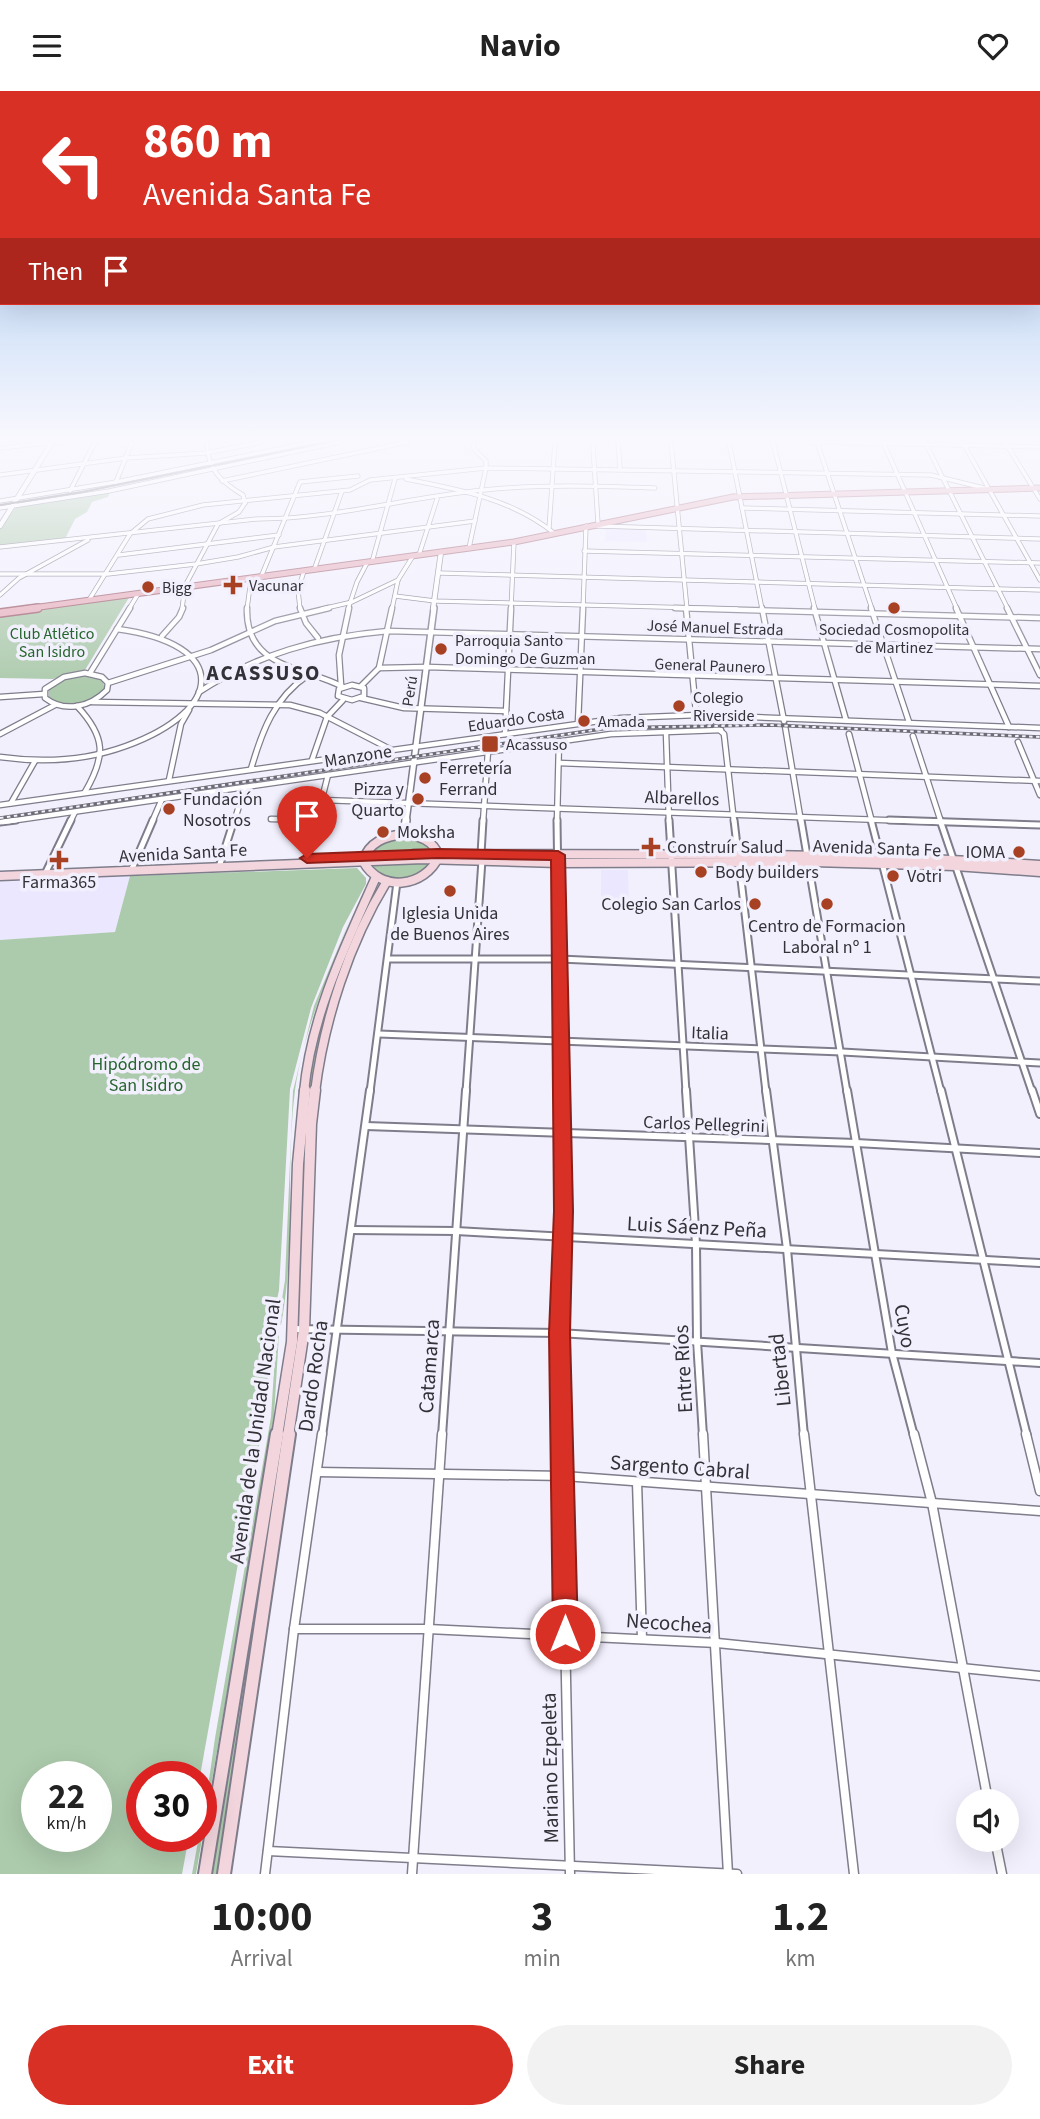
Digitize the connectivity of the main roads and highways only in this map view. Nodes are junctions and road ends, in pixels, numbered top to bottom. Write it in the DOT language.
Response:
graph roads {
  1 [pos="586,525"];
  2 [pos="0,613"];
  3 [pos="438,856"];
  4 [pos="364,858"];
  5 [pos="265,862"];
  6 [pos="953,862"];
  7 [pos="1040,865"];
  8 [pos="1040,872"];
  9 [pos="0,874"];
  10 [pos="387,880"];
  11 [pos="298,1330"];
  12 [pos="205,1874"];
  13 [pos="224,1874"];
  1 -- 2 [label="main road"];
  3 -- 4 [label="main road, Avenida Santa Fe"];
  3 -- 4 [label="main road"];
  3 -- 6 [label="main road, Avenida Santa Fe"];
  3 -- 10 [label="main road"];
  4 -- 5 [label="main road, Avenida Santa Fe"];
  4 -- 5 [label="main road, Avenida Santa Fe"];
  4 -- 10 [label="main road"];
  5 -- 9 [label="main road, Avenida Santa Fe"];
  6 -- 7 [label="main road, Avenida Santa Fe"];
  6 -- 8 [label="main road, Avenida Santa Fe"];
  10 -- 11 [label="main road, Avenida de la Unidad Nacional"];
  11 -- 12 [label="main road, Avenida de la Unidad Nacional"];
  11 -- 13 [label="main road, Avenida de la Unidad Nacional"];
}
